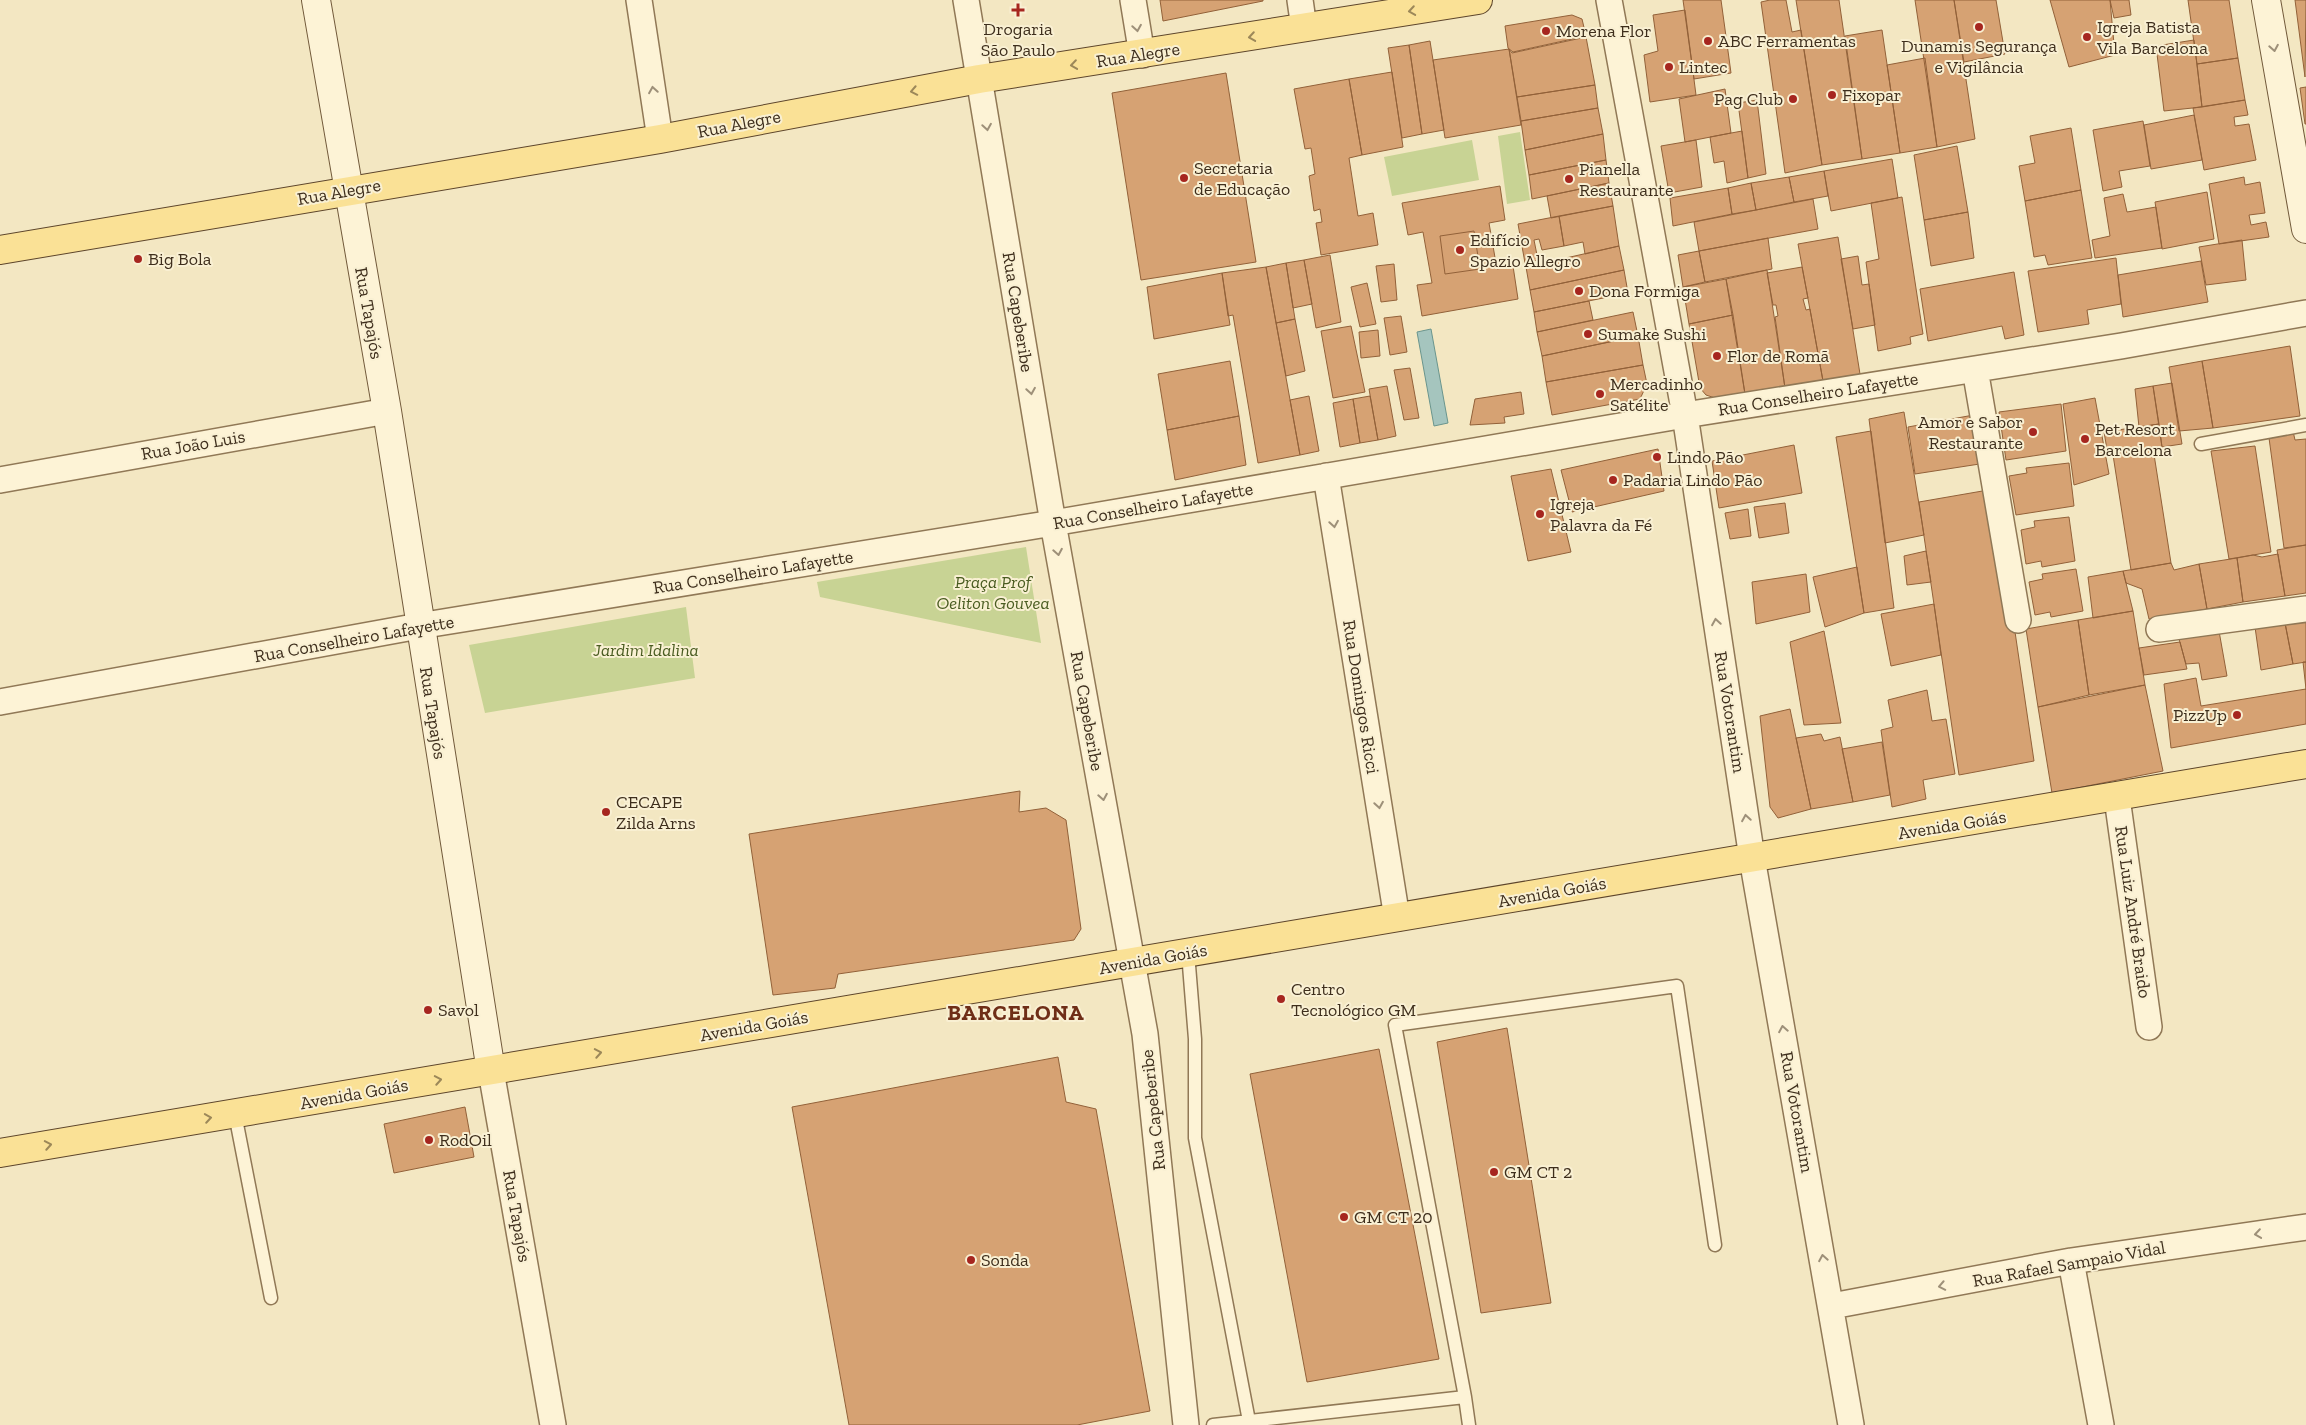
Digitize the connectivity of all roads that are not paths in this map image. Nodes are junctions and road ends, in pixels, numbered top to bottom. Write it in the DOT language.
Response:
graph roads {
  1 [pos="316,0"];
  2 [pos="639,0"];
  3 [pos="966,0"];
  4 [pos="1133,0"];
  5 [pos="1300,0"];
  6 [pos="1478,0"];
  7 [pos="1609,0"];
  8 [pos="2266,0"];
  9 [pos="1304,28"];
  10 [pos="1142,55"];
  11 [pos="979,79"];
  12 [pos="660,138"];
  13 [pos="347,190"];
  14 [pos="2306,229"];
  15 [pos="0,250"];
  16 [pos="2306,313"];
  17 [pos="1975,369"];
  18 [pos="386,411"];
  19 [pos="1685,415"];
  20 [pos="2306,426"];
  21 [pos="2201,444"];
  22 [pos="1326,476"];
  23 [pos="0,480"];
  24 [pos="1053,523"];
  25 [pos="2306,609"];
  26 [pos="2018,620"];
  27 [pos="419,626"];
  28 [pos="2159,629"];
  29 [pos="0,702"];
  30 [pos="2306,764"];
  31 [pos="2117,798"];
  32 [pos="1752,858"];
  33 [pos="1397,918"];
  34 [pos="1188,953"];
  35 [pos="1133,962"];
  36 [pos="2149,1027"];
  37 [pos="491,1070"];
  38 [pos="235,1114"];
  39 [pos="0,1154"];
  40 [pos="2306,1227"];
  41 [pos="1715,1245"];
  42 [pos="2072,1262"];
  43 [pos="270,1298"];
  44 [pos="1832,1306"];
  45 [pos="1465,1398"];
  46 [pos="1249,1421"];
  47 [pos="553,1425"];
  48 [pos="1186,1425"];
  49 [pos="1213,1425"];
  50 [pos="1469,1425"];
  51 [pos="1851,1425"];
  52 [pos="2101,1425"];
  1 -- 13 [label="street, Rua Tapajós"];
  12 -- 2 [label="street, one-way"];
  3 -- 11 [label="street, Rua Capeberibe"];
  4 -- 10 [label="street, one-way"];
  5 -- 9 [label="street"];
  6 -- 9 [label="main road, Rua Alegre, one-way"];
  7 -- 19 [label="street, Rua Votorantim"];
  8 -- 14 [label="street, one-way"];
  9 -- 10 [label="main road, Rua Alegre, one-way"];
  10 -- 11 [label="main road, Rua Alegre, one-way"];
  11 -- 12 [label="main road, Rua Alegre, one-way"];
  11 -- 24 [label="street, Rua Capeberibe, one-way"];
  12 -- 13 [label="main road, Rua Alegre"];
  13 -- 15 [label="main road, Rua Alegre"];
  13 -- 18 [label="street, Rua Tapajós"];
  16 -- 17 [label="street, Rua Conselheiro Lafayette"];
  17 -- 19 [label="street, Rua Conselheiro Lafayette"];
  17 -- 26 [label="street"];
  18 -- 23 [label="street, Rua João Luis"];
  18 -- 27 [label="street, Rua Tapajós"];
  19 -- 22 [label="street, Rua Conselheiro Lafayette"];
  32 -- 19 [label="street, Rua Votorantim, one-way"];
  20 -- 21 [label="lane"];
  22 -- 24 [label="street, Rua Conselheiro Lafayette"];
  22 -- 33 [label="street, Rua Domingos Ricci, one-way"];
  24 -- 27 [label="street, Rua Conselheiro Lafayette"];
  24 -- 35 [label="street, Rua Capeberibe, one-way"];
  25 -- 28 [label="street"];
  27 -- 29 [label="street, Rua Conselheiro Lafayette"];
  27 -- 37 [label="street, Rua Tapajós"];
  30 -- 31 [label="main road, Avenida Goiás"];
  31 -- 32 [label="main road, Avenida Goiás"];
  31 -- 36 [label="street, Rua Luiz André Braido"];
  32 -- 33 [label="main road, Avenida Goiás"];
  44 -- 32 [label="street, Rua Votorantim, one-way"];
  33 -- 34 [label="main road, Avenida Goiás"];
  34 -- 35 [label="main road, Avenida Goiás"];
  34 -- 46 [label="lane"];
  37 -- 35 [label="main road, Avenida Goiás, one-way"];
  35 -- 48 [label="street, Rua Capeberibe"];
  38 -- 37 [label="main road, Avenida Goiás, one-way"];
  37 -- 47 [label="street, Rua Tapajós"];
  39 -- 38 [label="main road, Avenida Goiás, one-way"];
  38 -- 43 [label="lane"];
  40 -- 42 [label="street, Rua Rafael Sampaio Vidal, one-way"];
  41 -- 45 [label="lane"];
  42 -- 44 [label="street, Rua Rafael Sampaio Vidal, one-way"];
  42 -- 52 [label="street"];
  44 -- 51 [label="street, Rua Votorantim"];
  45 -- 46 [label="lane"];
  45 -- 50 [label="lane"];
  46 -- 49 [label="lane"];
}
